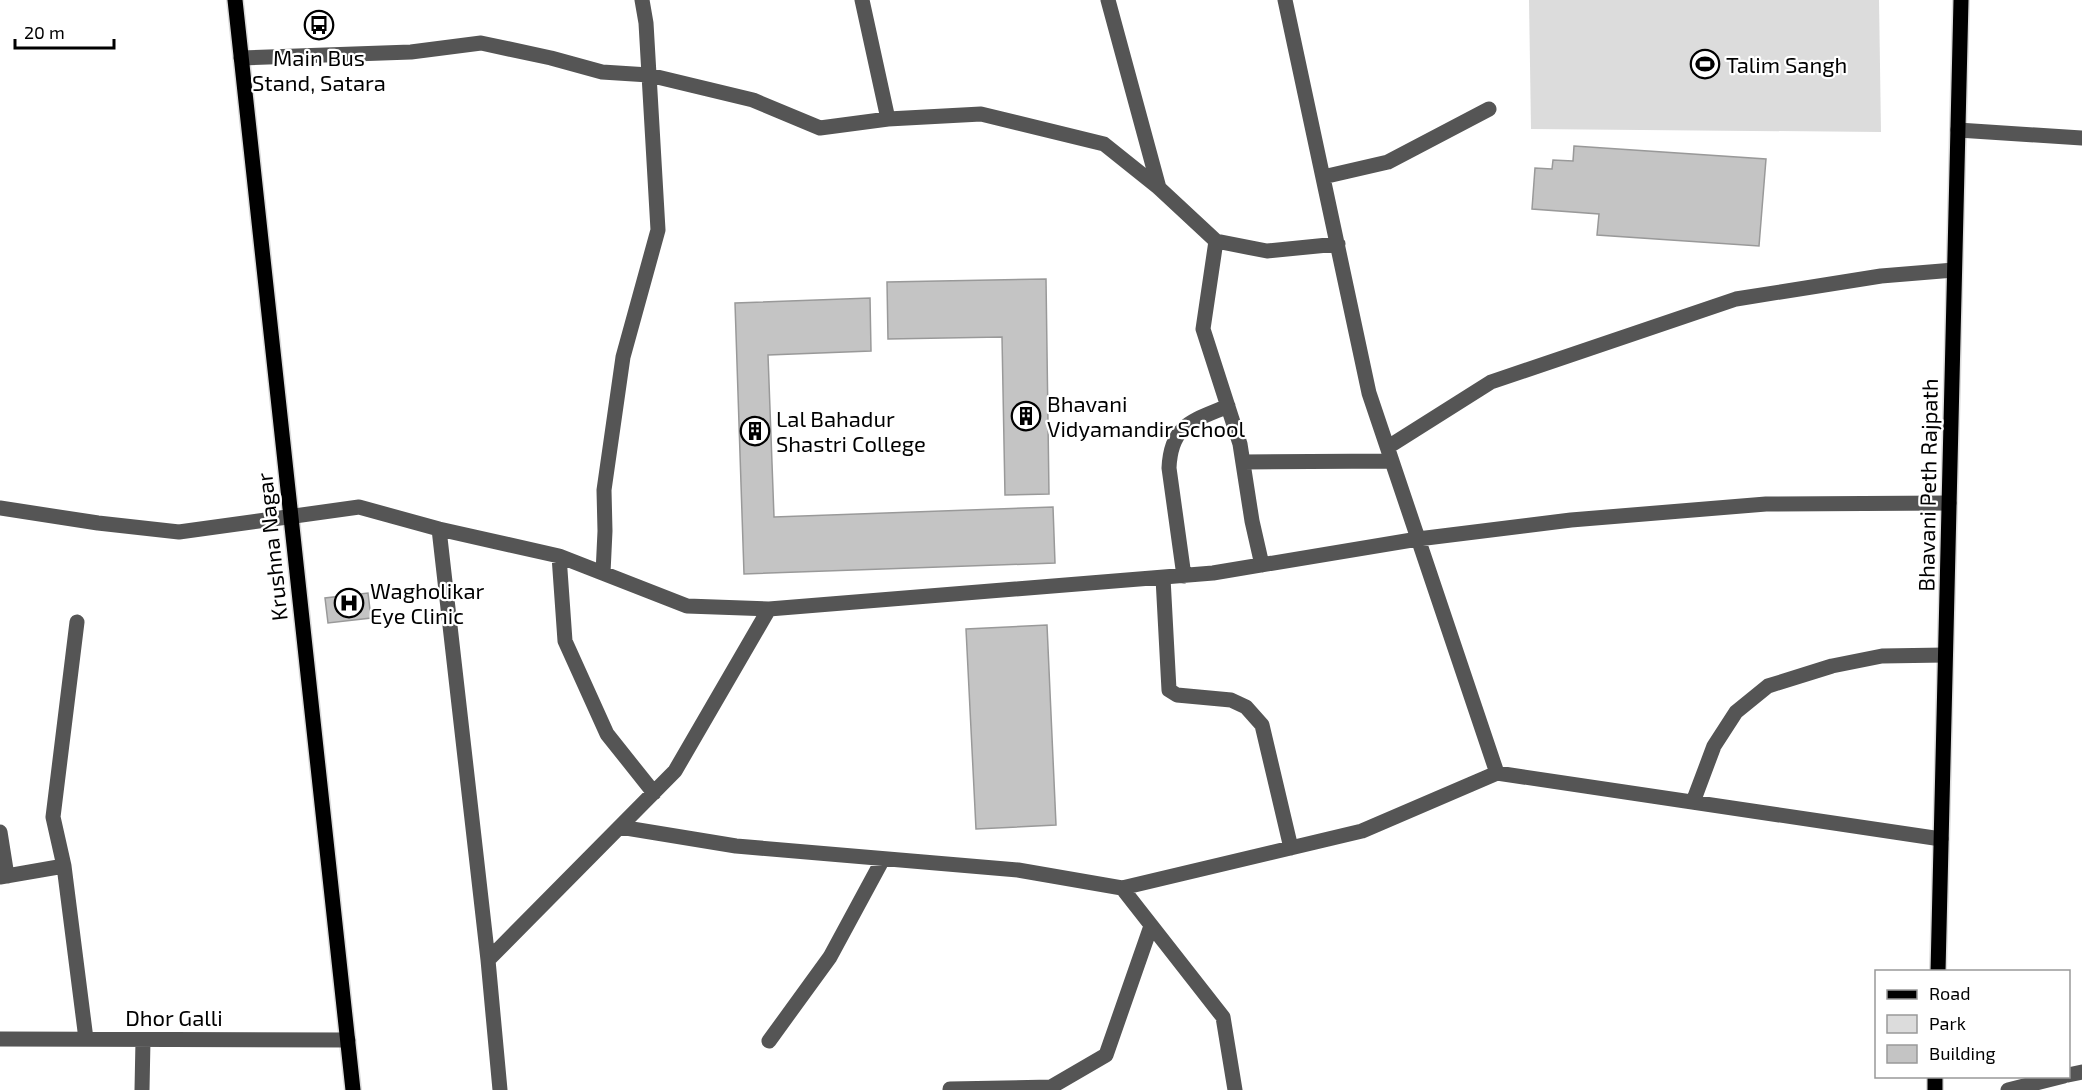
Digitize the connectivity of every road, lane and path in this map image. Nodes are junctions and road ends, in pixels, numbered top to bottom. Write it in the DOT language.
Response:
graph roads {
  1 [pos="235,0"];
  2 [pos="642,0"];
  3 [pos="862,0"];
  4 [pos="1108,0"];
  5 [pos="1285,0"];
  6 [pos="1961,0"];
  7 [pos="241,58"];
  8 [pos="649,75"];
  9 [pos="1489,109"];
  10 [pos="888,119"];
  11 [pos="1958,130"];
  12 [pos="2082,138"];
  13 [pos="1323,177"];
  14 [pos="1159,188"];
  15 [pos="1216,241"];
  16 [pos="1338,244"];
  17 [pos="1954,270"];
  18 [pos="1228,406"];
  19 [pos="1390,454"];
  20 [pos="1243,462"];
  21 [pos="1949,503"];
  22 [pos="1,504"];
  23 [pos="291,516"];
  24 [pos="439,530"];
  25 [pos="1418,539"];
  26 [pos="559,556"];
  27 [pos="1262,565"];
  28 [pos="603,573"];
  29 [pos="1184,576"];
  30 [pos="1163,578"];
  31 [pos="769,609"];
  32 [pos="77,622"];
  33 [pos="1945,655"];
  34 [pos="1497,773"];
  35 [pos="654,793"];
  36 [pos="1694,802"];
  37 [pos="620,827"];
  38 [pos="0,831"];
  39 [pos="1941,839"];
  40 [pos="1291,848"];
  41 [pos="883,859"];
  42 [pos="64,866"];
  43 [pos="4,876"];
  44 [pos="1122,888"];
  45 [pos="1151,926"];
  46 [pos="488,960"];
  47 [pos="1938,970"];
  48 [pos="0,1039"];
  49 [pos="86,1040"];
  50 [pos="143,1040"];
  51 [pos="348,1040"];
  52 [pos="769,1041"];
  53 [pos="2060,1078"];
  54 [pos="950,1089"];
  55 [pos="142,1090"];
  56 [pos="353,1090"];
  57 [pos="500,1090"];
  58 [pos="1235,1090"];
  59 [pos="2008,1090"];
  1 -- 7 [label="main road, Krushna Nagar"];
  2 -- 8 [label="street"];
  3 -- 10 [label="street"];
  4 -- 14 [label="street"];
  5 -- 13 [label="street"];
  6 -- 11 [label="main road, Bhavani Peth Rajpath"];
  7 -- 8 [label="street"];
  7 -- 23 [label="main road, Krushna Nagar"];
  8 -- 10 [label="street"];
  8 -- 28 [label="street"];
  9 -- 13 [label="street"];
  10 -- 14 [label="street"];
  11 -- 12 [label="street"];
  11 -- 17 [label="main road, Bhavani Peth Rajpath"];
  13 -- 16 [label="street"];
  14 -- 15 [label="street"];
  15 -- 16 [label="street"];
  15 -- 18 [label="street"];
  16 -- 19 [label="street"];
  17 -- 19 [label="street"];
  17 -- 21 [label="main road, Bhavani Peth Rajpath"];
  18 -- 20 [label="street"];
  18 -- 29 [label="street"];
  19 -- 20 [label="street"];
  19 -- 25 [label="street"];
  20 -- 27 [label="street"];
  21 -- 25 [label="street"];
  21 -- 33 [label="main road, Bhavani Peth Rajpath"];
  22 -- 23 [label="street"];
  23 -- 24 [label="street"];
  23 -- 51 [label="main road, Krushna Nagar"];
  24 -- 26 [label="street"];
  24 -- 46 [label="street"];
  25 -- 27 [label="street"];
  25 -- 34 [label="street"];
  26 -- 28 [label="street"];
  26 -- 35 [label="street"];
  27 -- 29 [label="street"];
  28 -- 31 [label="street"];
  29 -- 30 [label="street"];
  30 -- 31 [label="street"];
  30 -- 40 [label="street"];
  31 -- 35 [label="street"];
  32 -- 42 [label="street"];
  33 -- 36 [label="street"];
  33 -- 39 [label="main road, Bhavani Peth Rajpath"];
  34 -- 36 [label="street"];
  34 -- 40 [label="street"];
  35 -- 37 [label="street"];
  36 -- 39 [label="street"];
  37 -- 41 [label="street"];
  37 -- 46 [label="street"];
  38 -- 43 [label="street"];
  39 -- 47 [label="main road, Bhavani Peth Rajpath"];
  40 -- 44 [label="street"];
  41 -- 44 [label="street"];
  41 -- 52 [label="street"];
  42 -- 43 [label="street"];
  42 -- 49 [label="street"];
  44 -- 45 [label="street"];
  45 -- 54 [label="street"];
  45 -- 58 [label="street"];
  46 -- 57 [label="street"];
  48 -- 49 [label="street, Dhor Galli"];
  49 -- 50 [label="street, Dhor Galli"];
  50 -- 51 [label="street, Dhor Galli"];
  50 -- 55 [label="street"];
  51 -- 56 [label="main road, Krushna Nagar"];
  53 -- 59 [label="street"];
}
